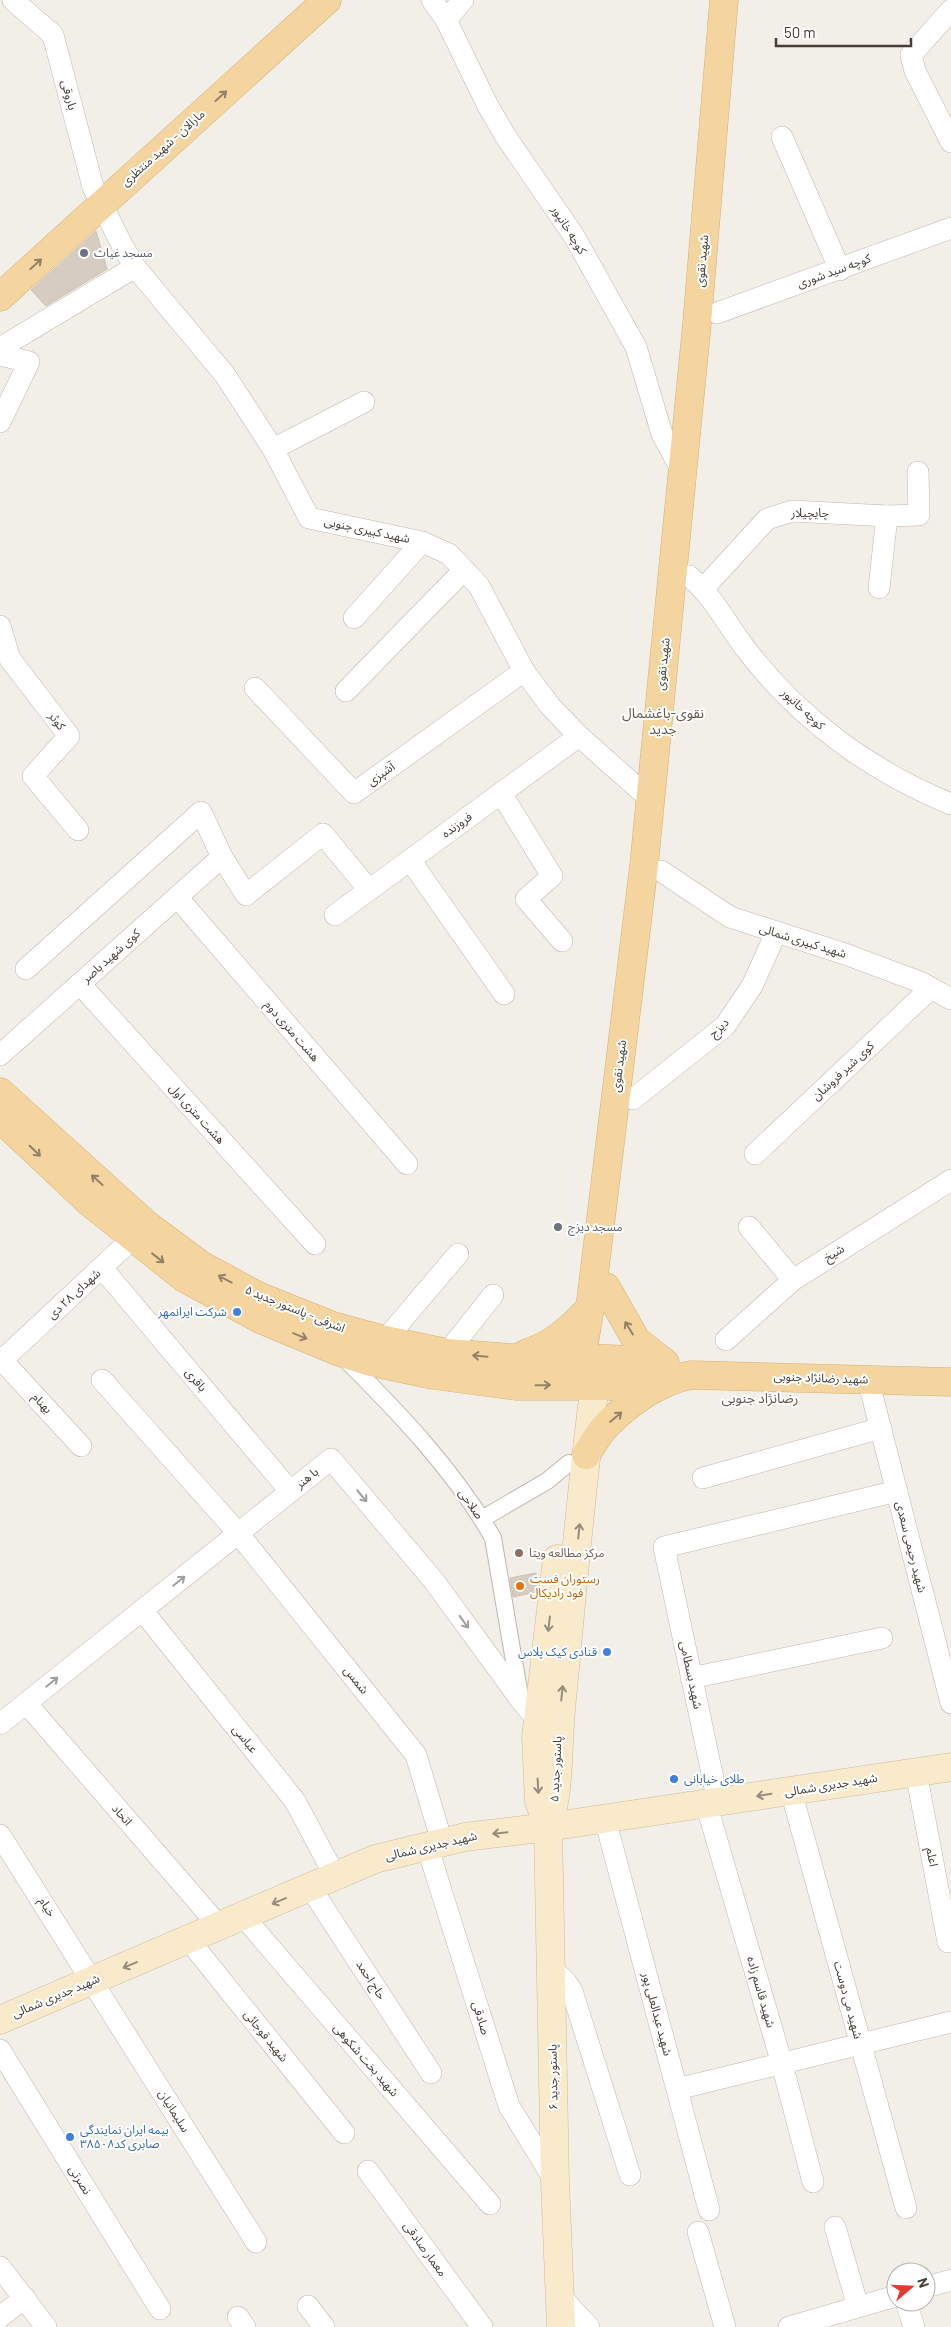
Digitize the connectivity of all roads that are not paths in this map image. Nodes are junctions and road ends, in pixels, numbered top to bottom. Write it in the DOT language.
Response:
graph roads {
  1 [pos="13,0"];
  2 [pos="327,0"];
  3 [pos="432,0"];
  4 [pos="463,0"];
  5 [pos="724,0"];
  6 [pos="743,0"];
  7 [pos="951,10"];
  8 [pos="446,20"];
  9 [pos="782,137"];
  10 [pos="951,142"];
  11 [pos="102,204"];
  12 [pos="951,228"];
  13 [pos="135,267"];
  14 [pos="840,270"];
  15 [pos="0,296"];
  16 [pos="717,313"];
  17 [pos="0,348"];
  18 [pos="0,355"];
  19 [pos="364,402"];
  20 [pos="0,422"];
  21 [pos="273,449"];
  22 [pos="682,472"];
  23 [pos="918,472"];
  24 [pos="887,516"];
  25 [pos="422,542"];
  26 [pos="464,570"];
  27 [pos="697,582"];
  28 [pos="879,588"];
  29 [pos="354,618"];
  30 [pos="0,626"];
  31 [pos="524,671"];
  32 [pos="255,688"];
  33 [pos="346,691"];
  34 [pos="579,736"];
  35 [pos="501,793"];
  36 [pos="650,799"];
  37 [pos="951,804"];
  38 [pos="78,830"];
  39 [pos="222,857"];
  40 [pos="410,860"];
  41 [pos="661,871"];
  42 [pos="369,890"];
  43 [pos="177,898"];
  44 [pos="335,915"];
  45 [pos="776,934"];
  46 [pos="562,941"];
  47 [pos="26,969"];
  48 [pos="80,984"];
  49 [pos="931,988"];
  50 [pos="504,994"];
  51 [pos="951,999"];
  52 [pos="0,1055"];
  53 [pos="0,1092"];
  54 [pos="633,1099"];
  55 [pos="0,1118"];
  56 [pos="755,1154"];
  57 [pos="407,1164"];
  58 [pos="951,1180"];
  59 [pos="749,1227"];
  60 [pos="140,1232"];
  61 [pos="315,1244"];
  62 [pos="458,1254"];
  63 [pos="102,1268"];
  64 [pos="793,1280"];
  65 [pos="606,1286"];
  66 [pos="493,1295"];
  67 [pos="590,1308"];
  68 [pos="385,1340"];
  69 [pos="726,1340"];
  70 [pos="337,1351"];
  71 [pos="447,1353"];
  72 [pos="512,1358"];
  73 [pos="1,1360"];
  74 [pos="588,1371"];
  75 [pos="661,1373"];
  76 [pos="102,1380"];
  77 [pos="951,1382"];
  78 [pos="872,1390"];
  79 [pos="881,1428"];
  80 [pos="81,1446"];
  81 [pos="577,1459"];
  82 [pos="703,1478"];
  83 [pos="290,1491"];
  84 [pos="897,1491"];
  85 [pos="482,1519"];
  86 [pos="238,1533"];
  87 [pos="142,1610"];
  88 [pos="882,1638"];
  89 [pos="691,1678"];
  90 [pos="520,1699"];
  91 [pos="26,1703"];
  92 [pos="951,1703"];
  93 [pos="538,1722"];
  94 [pos="0,1724"];
  95 [pos="558,1740"];
  96 [pos="951,1767"];
  97 [pos="916,1772"];
  98 [pos="791,1791"];
  99 [pos="712,1803"];
  100 [pos="605,1819"];
  101 [pos="548,1827"];
  102 [pos="0,1834"];
  103 [pos="435,1844"];
  104 [pos="322,1882"];
  105 [pos="231,1921"];
  106 [pos="188,1939"];
  107 [pos="948,1942"];
  108 [pos="552,1969"];
  109 [pos="93,1980"];
  110 [pos="0,2020"];
  111 [pos="951,2022"];
  112 [pos="860,2044"];
  113 [pos="0,2050"];
  114 [pos="782,2064"];
  115 [pos="431,2073"];
  116 [pos="677,2089"];
  117 [pos="344,2133"];
  118 [pos="368,2171"];
  119 [pos="630,2176"];
  120 [pos="555,2181"];
  121 [pos="813,2182"];
  122 [pos="490,2204"];
  123 [pos="906,2208"];
  124 [pos="709,2210"];
  125 [pos="835,2227"];
  126 [pos="698,2232"];
  127 [pos="256,2242"];
  128 [pos="0,2267"];
  129 [pos="951,2280"];
  130 [pos="936,2284"];
  131 [pos="560,2296"];
  132 [pos="25,2298"];
  133 [pos="886,2299"];
  134 [pos="308,2306"];
  135 [pos="858,2307"];
  136 [pos="160,2309"];
  137 [pos="909,2312"];
  138 [pos="0,2317"];
  139 [pos="46,2327"];
  140 [pos="324,2327"];
  141 [pos="482,2327"];
  142 [pos="561,2327"];
  143 [pos="589,2327"];
  144 [pos="725,2327"];
  145 [pos="789,2327"];
  146 [pos="914,2327"];
  1 -- 11 [label="street, باروقی"];
  11 -- 2 [label="main road, مارالان - شهید منتظری, one-way"];
  3 -- 8 [label="street, کوچه خانپور"];
  4 -- 8 [label="street"];
  5 -- 22 [label="main road, شهید نقوی"];
  6 -- 16 [label="main road, شهید نقوی"];
  7 -- 10 [label="street"];
  8 -- 22 [label="street, کوچه خانپور"];
  9 -- 14 [label="street"];
  11 -- 13 [label="street, شهید کبیری جنوبی"];
  15 -- 11 [label="main road, مارالان - شهید منتظری, one-way"];
  12 -- 14 [label="street, کوچه سید شوری"];
  13 -- 17 [label="street"];
  13 -- 21 [label="street, شهید کبیری جنوبی"];
  14 -- 16 [label="street, کوچه سید شوری"];
  16 -- 27 [label="main road, شهید نقوی"];
  18 -- 20 [label="street"];
  19 -- 21 [label="street"];
  21 -- 25 [label="street, شهید کبیری جنوبی"];
  22 -- 36 [label="main road, شهید نقوی"];
  23 -- 24 [label="street, چایچیلار"];
  24 -- 27 [label="street, چایچیلار"];
  24 -- 28 [label="street"];
  25 -- 26 [label="street, شهید کبیری جنوبی"];
  25 -- 29 [label="street"];
  26 -- 31 [label="street, شهید کبیری جنوبی"];
  26 -- 33 [label="street"];
  27 -- 37 [label="street, کوچه خانپور"];
  27 -- 41 [label="main road, شهید نقوی"];
  30 -- 38 [label="street, کوثر"];
  31 -- 32 [label="street, آشپزی"];
  31 -- 34 [label="street, شهید کبیری جنوبی"];
  34 -- 35 [label="street, فروزنده"];
  34 -- 36 [label="street, شهید کبیری جنوبی"];
  35 -- 40 [label="street, فروزنده"];
  35 -- 46 [label="street"];
  36 -- 67 [label="main road, شهید نقوی"];
  39 -- 42 [label="street"];
  39 -- 43 [label="street, کوی شهید باصر"];
  39 -- 47 [label="street"];
  40 -- 42 [label="street, فروزنده"];
  40 -- 50 [label="street"];
  41 -- 45 [label="street, شهید کبیری شمالی"];
  41 -- 54 [label="main road, شهید نقوی"];
  42 -- 44 [label="street, فروزنده"];
  43 -- 48 [label="street, کوی شهید باصر"];
  43 -- 57 [label="street, هشت متری دوم"];
  45 -- 49 [label="street, شهید کبیری شمالی"];
  45 -- 54 [label="street, دیزج"];
  48 -- 52 [label="street, کوی شهید باصر"];
  48 -- 61 [label="street, هشت متری اول"];
  49 -- 51 [label="street, شهید کبیری شمالی"];
  49 -- 56 [label="street, کوی شیر فروشان"];
  60 -- 53 [label="main road, اشرفی - پاستور جدید ۵, one-way"];
  54 -- 65 [label="main road, شهید نقوی"];
  55 -- 60 [label="main road, اشرفی - پاستور جدید ۵, one-way"];
  58 -- 64 [label="street, شیخ"];
  59 -- 64 [label="street"];
  60 -- 63 [label="street, شهدای ۲۸ دی"];
  68 -- 60 [label="main road, اشرفی - پاستور جدید ۵, one-way"];
  60 -- 70 [label="main road, اشرفی - پاستور جدید ۵, one-way"];
  62 -- 68 [label="street"];
  63 -- 73 [label="street, شهدای ۲۸ دی"];
  63 -- 83 [label="street, باقری"];
  64 -- 69 [label="street, شیخ"];
  65 -- 74 [label="main road, شهید نقوی"];
  75 -- 65 [label="main road, one-way"];
  66 -- 71 [label="street"];
  67 -- 72 [label="main road"];
  67 -- 74 [label="main road, شهید نقوی"];
  68 -- 71 [label="main road, اشرفی - پاستور جدید ۵"];
  70 -- 74 [label="main road, اشرفی - پاستور جدید ۵, one-way"];
  70 -- 85 [label="street, صلاحی"];
  72 -- 71 [label="main road, اشرفی - پاستور جدید ۵, one-way"];
  72 -- 74 [label="main road, اشرفی - پاستور جدید ۵"];
  73 -- 80 [label="street, بهنام"];
  74 -- 75 [label="main road"];
  74 -- 81 [label="main road, پاستور جدید ۵"];
  75 -- 77 [label="main road, شهید رضانژاد جنوبی"];
  81 -- 75 [label="main road, one-way"];
  76 -- 86 [label="street, شمس"];
  78 -- 79 [label="street, شهید رحیمی سعدی"];
  79 -- 82 [label="street"];
  79 -- 84 [label="street, شهید رحیمی سعدی"];
  81 -- 85 [label="street"];
  81 -- 93 [label="main road, پاستور جدید ۵, one-way"];
  95 -- 81 [label="main road, پاستور جدید ۵, one-way"];
  83 -- 86 [label="street, با هنر"];
  83 -- 90 [label="street, با هنر, one-way"];
  84 -- 89 [label="street, شهید بسطامی"];
  84 -- 92 [label="street, شهید رحیمی سعدی"];
  85 -- 90 [label="street, صلاحی"];
  87 -- 86 [label="street, با هنر, one-way"];
  86 -- 103 [label="street, شمس"];
  91 -- 87 [label="street, با هنر, one-way"];
  87 -- 104 [label="street, عباسی"];
  88 -- 89 [label="street"];
  89 -- 99 [label="street, شهید بسطامی"];
  90 -- 93 [label="street, با هنر"];
  91 -- 94 [label="street, با هنر"];
  91 -- 105 [label="street, اتحاد"];
  93 -- 95 [label="street, با هنر"];
  93 -- 101 [label="main road, پاستور جدید ۵, one-way"];
  95 -- 101 [label="main road, پاستور جدید ۵"];
  96 -- 97 [label="main road, شهید جدیری شمالی"];
  97 -- 98 [label="main road, شهید جدیری شمالی"];
  97 -- 107 [label="street, اعلم"];
  98 -- 99 [label="main road, شهید جدیری شمالی, one-way"];
  98 -- 112 [label="street, شهید می دوست"];
  99 -- 100 [label="main road, شهید جدیری شمالی"];
  99 -- 114 [label="street, شهید قاسم زاده"];
  100 -- 101 [label="main road, شهید جدیری شمالی"];
  100 -- 116 [label="street, شهید عبدالعلی پور"];
  101 -- 103 [label="main road, شهید جدیری شمالی, one-way"];
  101 -- 108 [label="main road, پاستور جدید ۶"];
  102 -- 109 [label="street, خیام"];
  103 -- 104 [label="main road, شهید جدیری شمالی"];
  103 -- 120 [label="street, صادقی"];
  104 -- 105 [label="main road, شهید جدیری شمالی, one-way"];
  104 -- 115 [label="street, حاج احمد"];
  105 -- 106 [label="main road, شهید جدیری شمالی"];
  105 -- 122 [label="street, شهید بخت شکوهی"];
  106 -- 109 [label="main road, شهید جدیری شمالی, one-way"];
  106 -- 117 [label="street, شهید قوجائی"];
  108 -- 119 [label="street"];
  108 -- 120 [label="main road, پاستور جدید ۶"];
  109 -- 110 [label="main road, شهید جدیری شمالی"];
  109 -- 127 [label="street, سلیمانیان"];
  111 -- 112 [label="street"];
  112 -- 114 [label="street"];
  112 -- 123 [label="street, شهید می دوست"];
  113 -- 136 [label="street, نصرتی"];
  114 -- 116 [label="street"];
  114 -- 121 [label="street, شهید قاسم زاده"];
  116 -- 124 [label="street, شهید عبدالعلی پور"];
  118 -- 141 [label="street, معمار صادقی"];
  120 -- 131 [label="main road, پاستور جدید ۶"];
  125 -- 135 [label="street"];
  126 -- 144 [label="street"];
  128 -- 132 [label="street"];
  129 -- 130 [label="street"];
  131 -- 142 [label="main road, پاستور جدید ۶"];
  131 -- 143 [label="street"];
  132 -- 138 [label="street"];
  132 -- 139 [label="street"];
  133 -- 135 [label="street"];
  134 -- 140 [label="street"];
  135 -- 145 [label="street"];
  137 -- 146 [label="street"];
}
